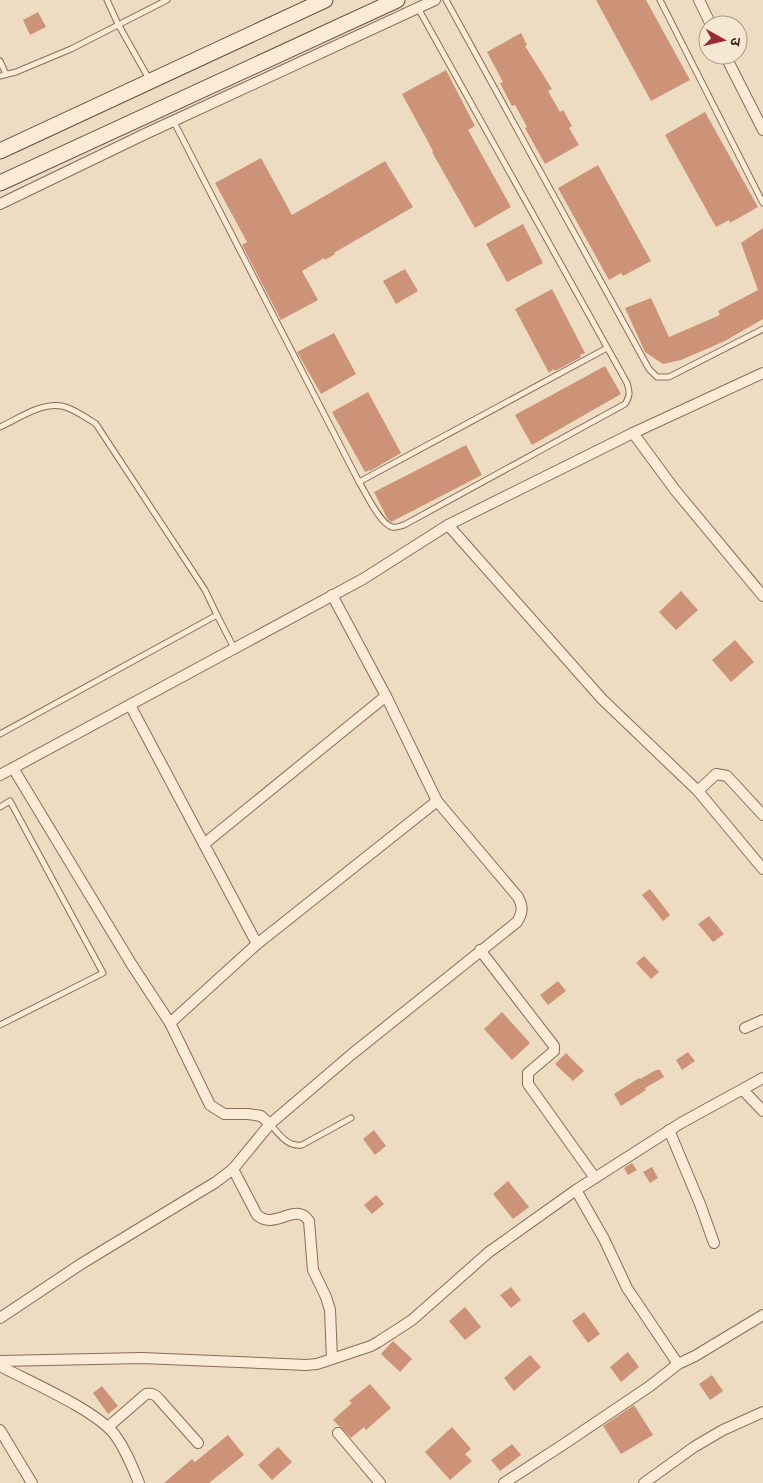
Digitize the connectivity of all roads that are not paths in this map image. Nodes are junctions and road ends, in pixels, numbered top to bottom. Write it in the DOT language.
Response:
graph roads {
  1 [pos="108,0"];
  2 [pos="167,0"];
  3 [pos="325,0"];
  4 [pos="398,0"];
  5 [pos="435,0"];
  6 [pos="446,0"];
  7 [pos="660,0"];
  8 [pos="699,0"];
  9 [pos="418,8"];
  10 [pos="706,15"];
  11 [pos="118,24"];
  12 [pos="0,61"];
  13 [pos="730,65"];
  14 [pos="6,74"];
  15 [pos="0,76"];
  16 [pos="150,81"];
  17 [pos="174,122"];
  18 [pos="763,130"];
  19 [pos="0,151"];
  20 [pos="0,183"];
  21 [pos="763,202"];
  22 [pos="0,204"];
  23 [pos="763,329"];
  24 [pos="607,348"];
  25 [pos="763,373"];
  26 [pos="0,427"];
  27 [pos="633,433"];
  28 [pos="359,482"];
  29 [pos="448,524"];
  30 [pos="332,595"];
  31 [pos="763,596"];
  32 [pos="217,615"];
  33 [pos="234,649"];
  34 [pos="386,696"];
  35 [pos="130,705"];
  36 [pos="0,734"];
  37 [pos="13,768"];
  38 [pos="0,775"];
  39 [pos="698,791"];
  40 [pos="437,801"];
  41 [pos="0,807"];
  42 [pos="763,816"];
  43 [pos="204,844"];
  44 [pos="763,869"];
  45 [pos="257,944"];
  46 [pos="480,950"];
  47 [pos="763,1020"];
  48 [pos="170,1023"];
  49 [pos="0,1024"];
  50 [pos="745,1028"];
  51 [pos="763,1078"];
  52 [pos="743,1090"];
  53 [pos="763,1110"];
  54 [pos="351,1118"];
  55 [pos="270,1124"];
  56 [pos="669,1130"];
  57 [pos="233,1170"];
  58 [pos="595,1178"];
  59 [pos="576,1190"];
  60 [pos="714,1243"];
  61 [pos="763,1315"];
  62 [pos="0,1318"];
  63 [pos="332,1359"];
  64 [pos="0,1361"];
  65 [pos="678,1364"];
  66 [pos="0,1366"];
  67 [pos="763,1412"];
  68 [pos="108,1427"];
  69 [pos="0,1430"];
  70 [pos="338,1433"];
  71 [pos="198,1443"];
  72 [pos="32,1483"];
  73 [pos="139,1483"];
  74 [pos="380,1483"];
  75 [pos="504,1483"];
  76 [pos="644,1483"];
  1 -- 11 [label="lane"];
  2 -- 11 [label="lane"];
  3 -- 16 [label="street"];
  4 -- 20 [label="street"];
  5 -- 9 [label="street"];
  6 -- 23 [label="lane"];
  7 -- 21 [label="lane"];
  8 -- 10 [label="street"];
  9 -- 17 [label="street"];
  9 -- 24 [label="lane"];
  11 -- 14 [label="lane"];
  11 -- 16 [label="lane"];
  12 -- 14 [label="lane"];
  13 -- 18 [label="street"];
  14 -- 15 [label="lane"];
  16 -- 19 [label="street"];
  17 -- 22 [label="street"];
  17 -- 28 [label="lane"];
  24 -- 28 [label="lane"];
  24 -- 28 [label="lane"];
  25 -- 27 [label="street"];
  26 -- 32 [label="lane"];
  27 -- 29 [label="street"];
  27 -- 31 [label="street"];
  29 -- 30 [label="street"];
  29 -- 39 [label="street"];
  30 -- 33 [label="street"];
  30 -- 34 [label="street"];
  32 -- 33 [label="lane"];
  32 -- 36 [label="lane"];
  33 -- 35 [label="street"];
  34 -- 40 [label="street"];
  34 -- 43 [label="street"];
  35 -- 37 [label="street"];
  35 -- 43 [label="street"];
  37 -- 38 [label="street"];
  37 -- 48 [label="street"];
  39 -- 42 [label="street"];
  39 -- 44 [label="street"];
  40 -- 45 [label="street"];
  40 -- 46 [label="street"];
  41 -- 49 [label="lane"];
  43 -- 45 [label="street"];
  45 -- 48 [label="street"];
  46 -- 55 [label="street"];
  46 -- 58 [label="street"];
  47 -- 50 [label="street"];
  48 -- 55 [label="street"];
  51 -- 52 [label="street"];
  52 -- 53 [label="street"];
  52 -- 56 [label="street"];
  54 -- 55 [label="lane"];
  55 -- 57 [label="street"];
  56 -- 58 [label="street"];
  56 -- 60 [label="street"];
  57 -- 62 [label="street"];
  57 -- 63 [label="street"];
  58 -- 59 [label="street"];
  59 -- 63 [label="street"];
  59 -- 65 [label="street"];
  61 -- 65 [label="street"];
  63 -- 64 [label="street"];
  65 -- 75 [label="street"];
  66 -- 68 [label="street"];
  67 -- 76 [label="street"];
  68 -- 71 [label="street"];
  68 -- 73 [label="street"];
  69 -- 72 [label="street"];
  70 -- 74 [label="street"];
}
